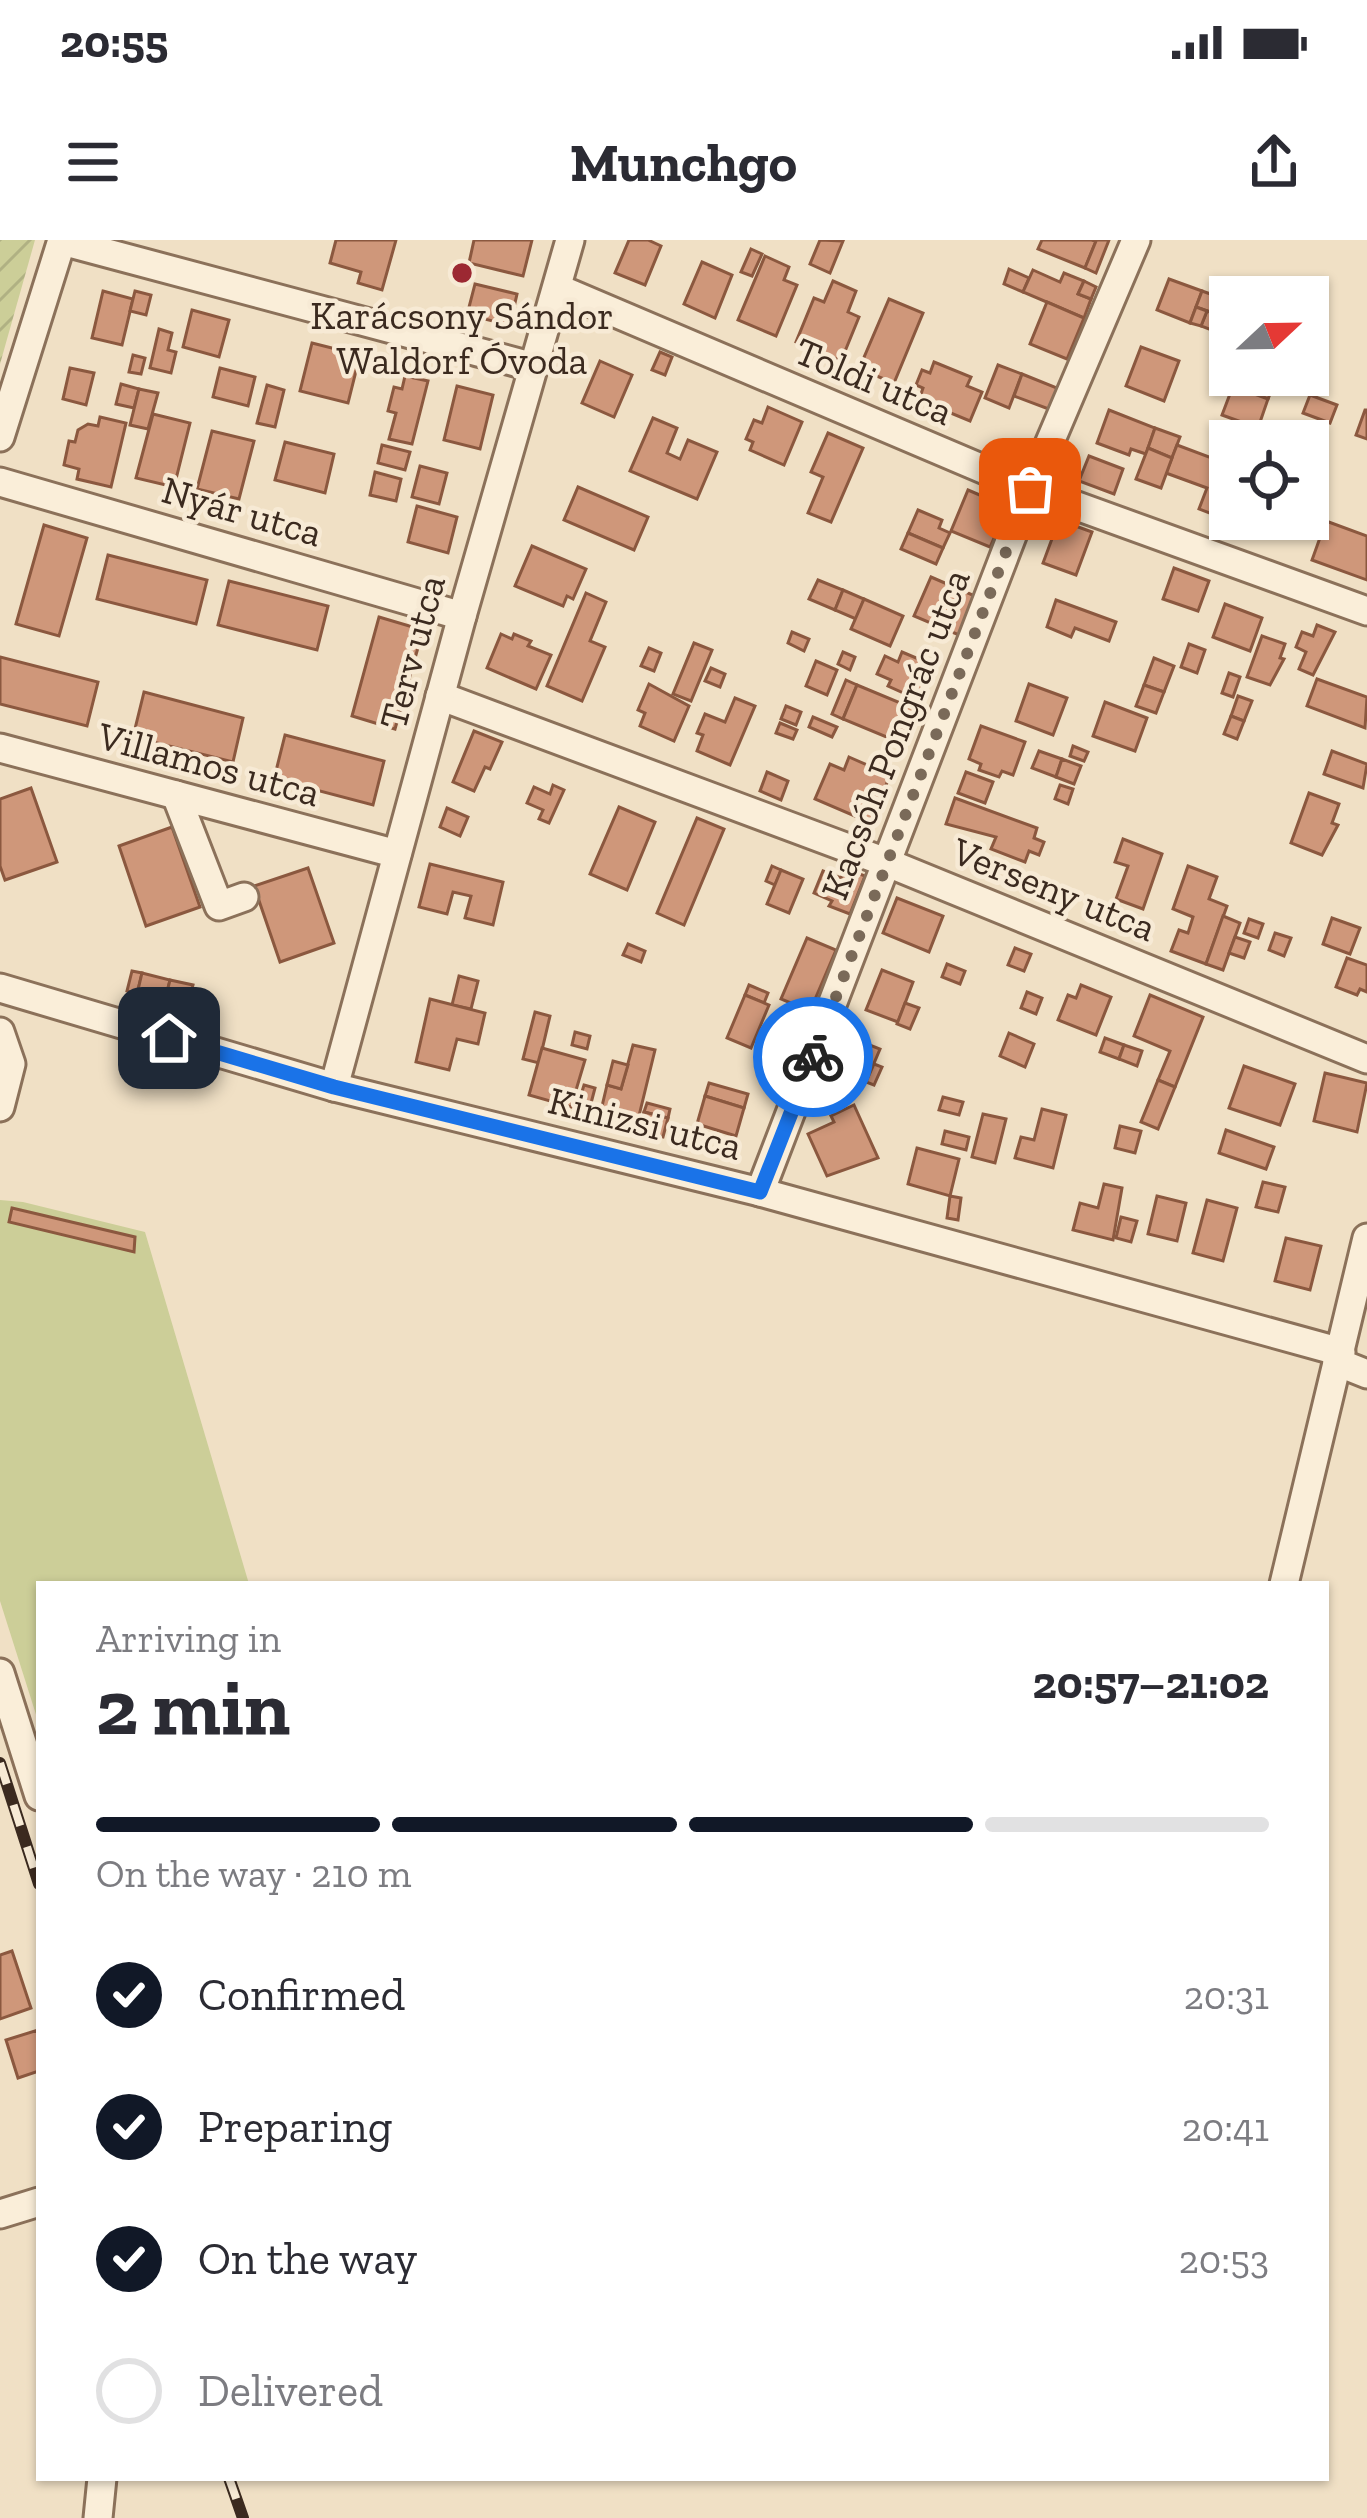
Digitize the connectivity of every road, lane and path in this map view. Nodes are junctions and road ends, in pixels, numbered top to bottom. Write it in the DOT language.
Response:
graph roads {
  1 [pos="570,240"];
  2 [pos="1136,240"];
  3 [pos="62,241"];
  4 [pos="556,288"];
  5 [pos="534,367"];
  6 [pos="0,437"];
  7 [pos="0,482"];
  8 [pos="1030,489"];
  9 [pos="1367,611"];
  10 [pos="462,616"];
  11 [pos="440,696"];
  12 [pos="0,748"];
  13 [pos="176,795"];
  14 [pos="397,854"];
  15 [pos="888,863"];
  16 [pos="244,897"];
  17 [pos="2,993"];
  18 [pos="0,1032"];
  19 [pos="1367,1059"];
  20 [pos="334,1087"];
  21 [pos="0,1107"];
  22 [pos="760,1192"];
  23 [pos="1367,1238"];
  24 [pos="1360,1298"];
  25 [pos="1337,1364"];
  26 [pos="1367,1374"];
  27 [pos="1285,1581"];
  28 [pos="0,1673"];
  29 [pos="36,1787"];
  30 [pos="36,2203"];
  31 [pos="0,2214"];
  32 [pos="102,2481"];
  33 [pos="98,2518"];
  1 -- 4 [label="street, Terv utca"];
  2 -- 8 [label="street, Kacsóh Pongrác utca"];
  3 -- 5 [label="street"];
  3 -- 6 [label="street"];
  4 -- 5 [label="street, Terv utca"];
  4 -- 8 [label="street, Toldi utca"];
  5 -- 10 [label="street, Terv utca"];
  7 -- 10 [label="street, Nyár utca"];
  8 -- 9 [label="street, Toldi utca"];
  8 -- 15 [label="street, Kacsóh Pongrác utca"];
  10 -- 11 [label="street, Terv utca"];
  11 -- 14 [label="street, Terv utca"];
  11 -- 15 [label="street, Verseny utca"];
  12 -- 13 [label="street, Villamos utca"];
  13 -- 14 [label="street, Villamos utca"];
  13 -- 16 [label="street"];
  14 -- 20 [label="street, Terv utca"];
  15 -- 19 [label="street, Verseny utca"];
  15 -- 22 [label="street, Kacsóh Pongrác utca"];
  17 -- 20 [label="street, Kinizsi utca"];
  18 -- 21 [label="street"];
  20 -- 22 [label="street, Kinizsi utca"];
  22 -- 25 [label="street, Kinizsi utca"];
  23 -- 24 [label="street"];
  24 -- 25 [label="street"];
  25 -- 26 [label="street, Kinizsi utca"];
  25 -- 27 [label="street"];
  28 -- 29 [label="street"];
  30 -- 31 [label="street"];
  32 -- 33 [label="street"];
}
